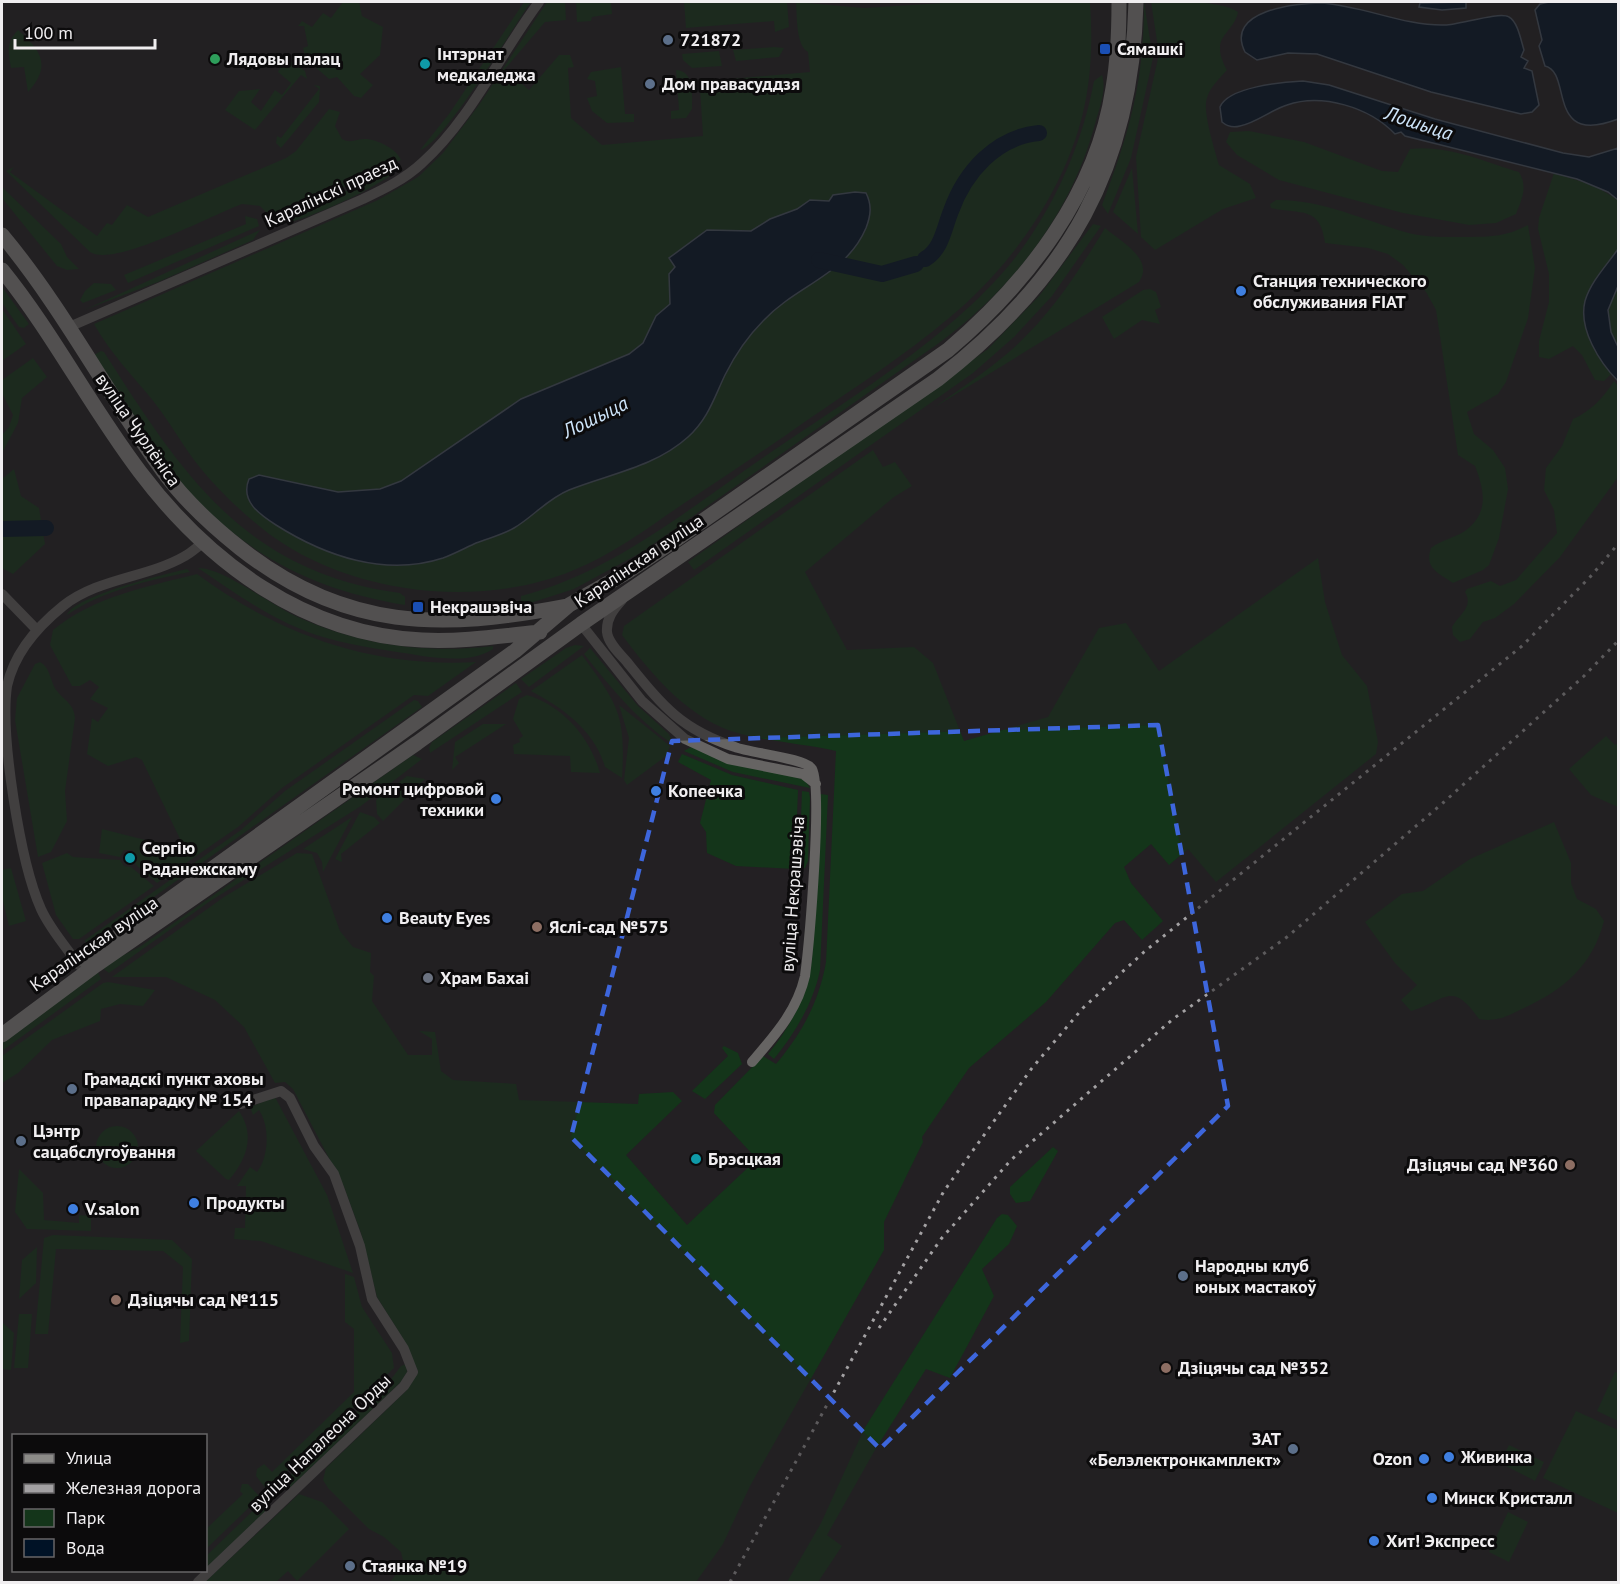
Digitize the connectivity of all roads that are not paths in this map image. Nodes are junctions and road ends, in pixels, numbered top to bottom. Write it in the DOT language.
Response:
graph roads {
  1 [pos="539,2"];
  2 [pos="1119,2"];
  3 [pos="1136,2"];
  4 [pos="2,235"];
  5 [pos="2,270"];
  6 [pos="69,327"];
  7 [pos="52,338"];
  8 [pos="836,428"];
  9 [pos="846,442"];
  10 [pos="216,529"];
  11 [pos="203,543"];
  12 [pos="629,593"];
  13 [pos="2,594"];
  14 [pos="569,605"];
  15 [pos="581,624"];
  16 [pos="37,630"];
  17 [pos="539,633"];
  18 [pos="509,635"];
  19 [pos="515,651"];
  20 [pos="816,784"];
  21 [pos="257,846"];
  22 [pos="82,968"];
  23 [pos="2,1023"];
  24 [pos="2,1035"];
  25 [pos="752,1062"];
  26 [pos="242,1104"];
  27 [pos="198,1582"];
  1 -- 6 [label="street, Каралінскі праезд"];
  2 -- 8 [label="main road, Каралінская вуліца"];
  3 -- 9 [label="main road, Каралінская вуліца"];
  4 -- 6 [label="main road, вуліца Чурлёніса"];
  5 -- 7 [label="main road, вуліца Чурлёніса"];
  6 -- 7 [label="main road"];
  6 -- 10 [label="main road, вуліца Чурлёніса"];
  7 -- 11 [label="main road, вуліца Чурлёніса"];
  8 -- 9 [label="main road"];
  8 -- 14 [label="main road, Каралінская вуліца"];
  9 -- 12 [label="main road, Каралінская вуліца"];
  10 -- 11 [label="main road"];
  10 -- 14 [label="main road, вуліца Чурлёніса"];
  11 -- 16 [label="street"];
  11 -- 18 [label="main road, вуліца Чурлёніса"];
  12 -- 15 [label="main road, Каралінская вуліца"];
  12 -- 20 [label="street"];
  13 -- 16 [label="street"];
  14 -- 15 [label="main road"];
  14 -- 17 [label="main road, Каралінская вуліца"];
  15 -- 17 [label="main road, вуліца Чурлёніса"];
  15 -- 20 [label="street"];
  15 -- 21 [label="main road, Каралінская вуліца"];
  16 -- 22 [label="street"];
  17 -- 18 [label="main road, вуліца Чурлёніса"];
  17 -- 19 [label="main road, Каралінская вуліца"];
  18 -- 19 [label="main road"];
  19 -- 21 [label="main road, Каралінская вуліца"];
  20 -- 25 [label="street, вуліца Некрашэвіча"];
  21 -- 22 [label="main road, Каралінская вуліца"];
  22 -- 23 [label="main road, Каралінская вуліца"];
  22 -- 24 [label="main road, Каралінская вуліца"];
  26 -- 27 [label="street, вуліца Напалеона Орды"];
}
